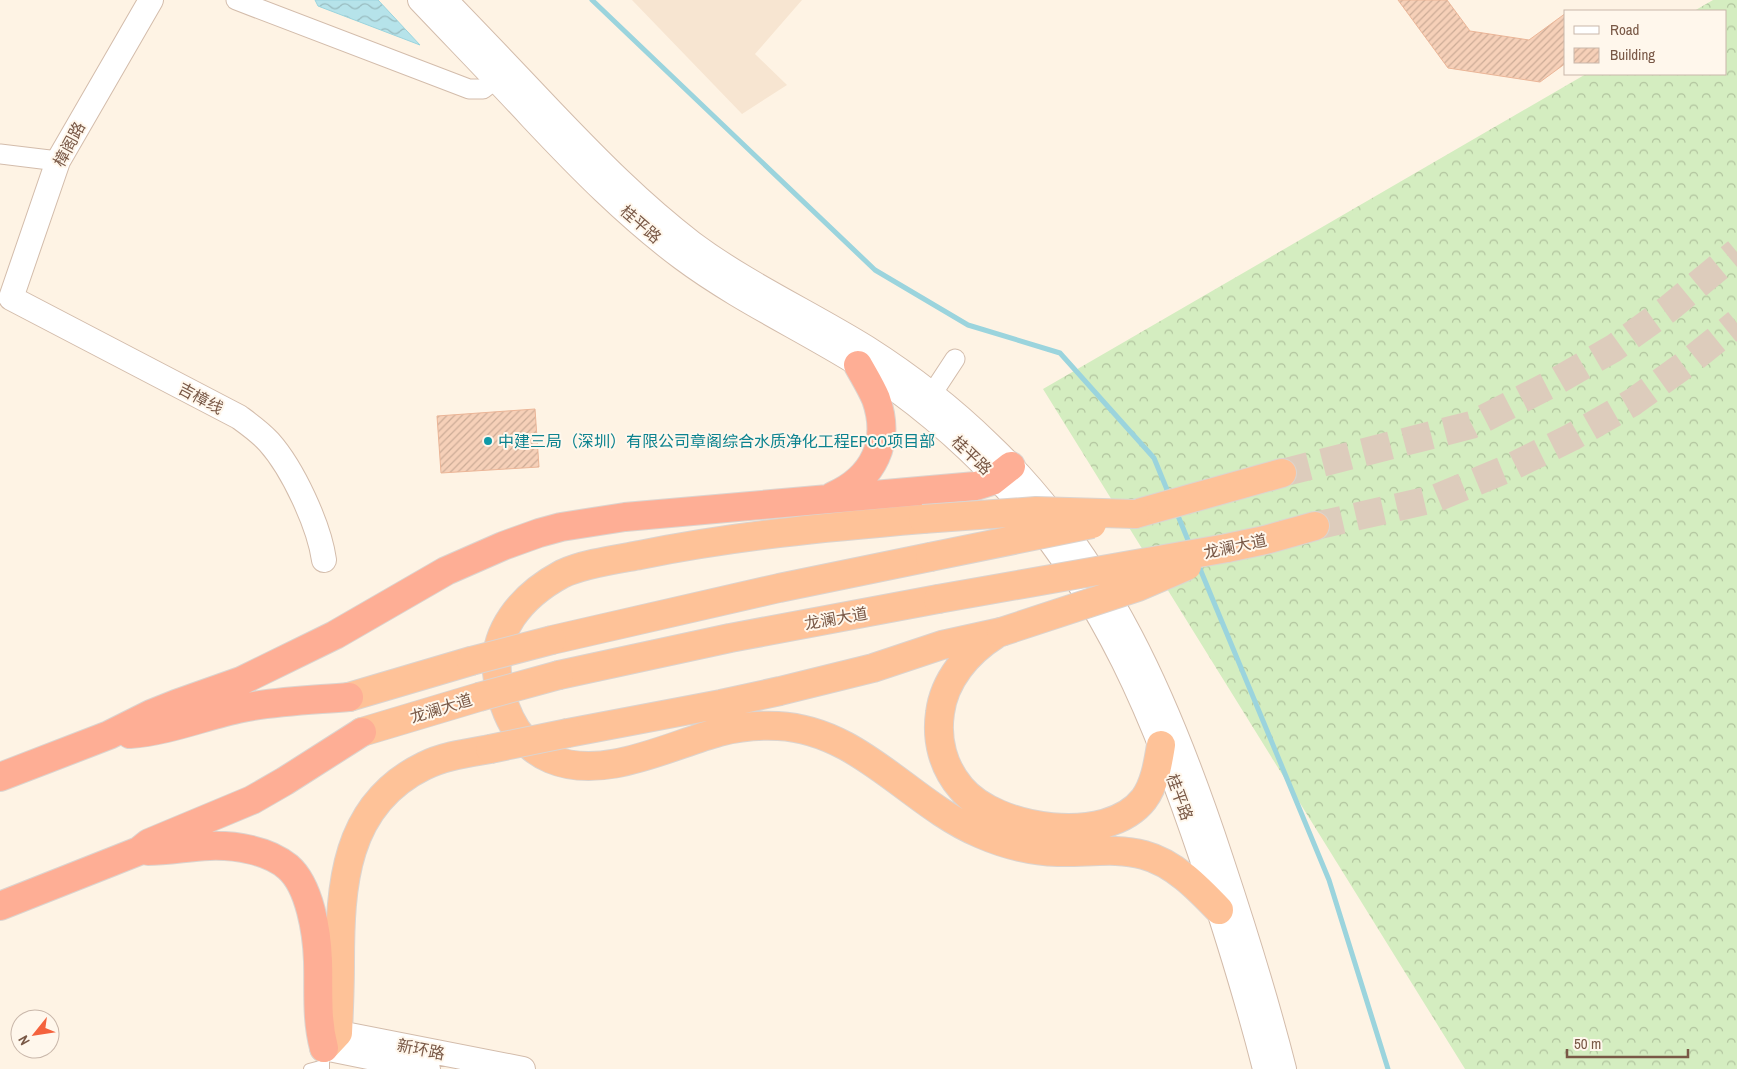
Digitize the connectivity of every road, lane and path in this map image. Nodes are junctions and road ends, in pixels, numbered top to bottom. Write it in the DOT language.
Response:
graph roads {
  1 [pos="152,0"];
  2 [pos="236,0"];
  3 [pos="420,0"];
  4 [pos="445,0"];
  5 [pos="496,80"];
  6 [pos="0,154"];
  7 [pos="58,161"];
  8 [pos="6,296"];
  9 [pos="955,359"];
  10 [pos="858,364"];
  11 [pos="932,394"];
  12 [pos="1004,472"];
  13 [pos="1282,473"];
  14 [pos="827,499"];
  15 [pos="1135,514"];
  16 [pos="1315,526"];
  17 [pos="1227,548"];
  18 [pos="324,560"];
  19 [pos="1001,632"];
  20 [pos="143,726"];
  21 [pos="1161,745"];
  22 [pos="0,776"];
  23 [pos="147,848"];
  24 [pos="0,906"];
  25 [pos="1219,910"];
  26 [pos="323,1052"];
  27 [pos="428,1069"];
  28 [pos="523,1069"];
  29 [pos="1265,1069"];
  30 [pos="1284,1069"];
  1 -- 7 [label="street, 樟阁路"];
  2 -- 5 [label="street"];
  3 -- 5 [label="street, 桂平路"];
  4 -- 11 [label="street, 桂平路"];
  5 -- 10 [label="street, 桂平路"];
  6 -- 7 [label="street"];
  7 -- 8 [label="street, 樟阁路"];
  8 -- 18 [label="street, 吉樟线"];
  9 -- 11 [label="street"];
  10 -- 12 [label="street, 桂平路"];
  10 -- 14 [label="highway"];
  11 -- 12 [label="street, 桂平路"];
  12 -- 14 [label="highway"];
  12 -- 21 [label="street, 桂平路"];
  12 -- 30 [label="street, 桂平路"];
  13 -- 15 [label="highway"];
  14 -- 20 [label="highway"];
  15 -- 20 [label="highway, bridge"];
  15 -- 25 [label="highway, bridge"];
  16 -- 17 [label="highway, 龙澜大道"];
  17 -- 19 [label="highway, bridge"];
  17 -- 23 [label="highway, 龙澜大道, bridge"];
  19 -- 21 [label="highway"];
  19 -- 26 [label="highway, bridge"];
  20 -- 22 [label="highway"];
  21 -- 25 [label="street, 桂平路"];
  23 -- 24 [label="highway"];
  23 -- 26 [label="highway"];
  25 -- 29 [label="street, 桂平路"];
  26 -- 27 [label="street, 新环路"];
  26 -- 28 [label="street, 新环路"];
}
